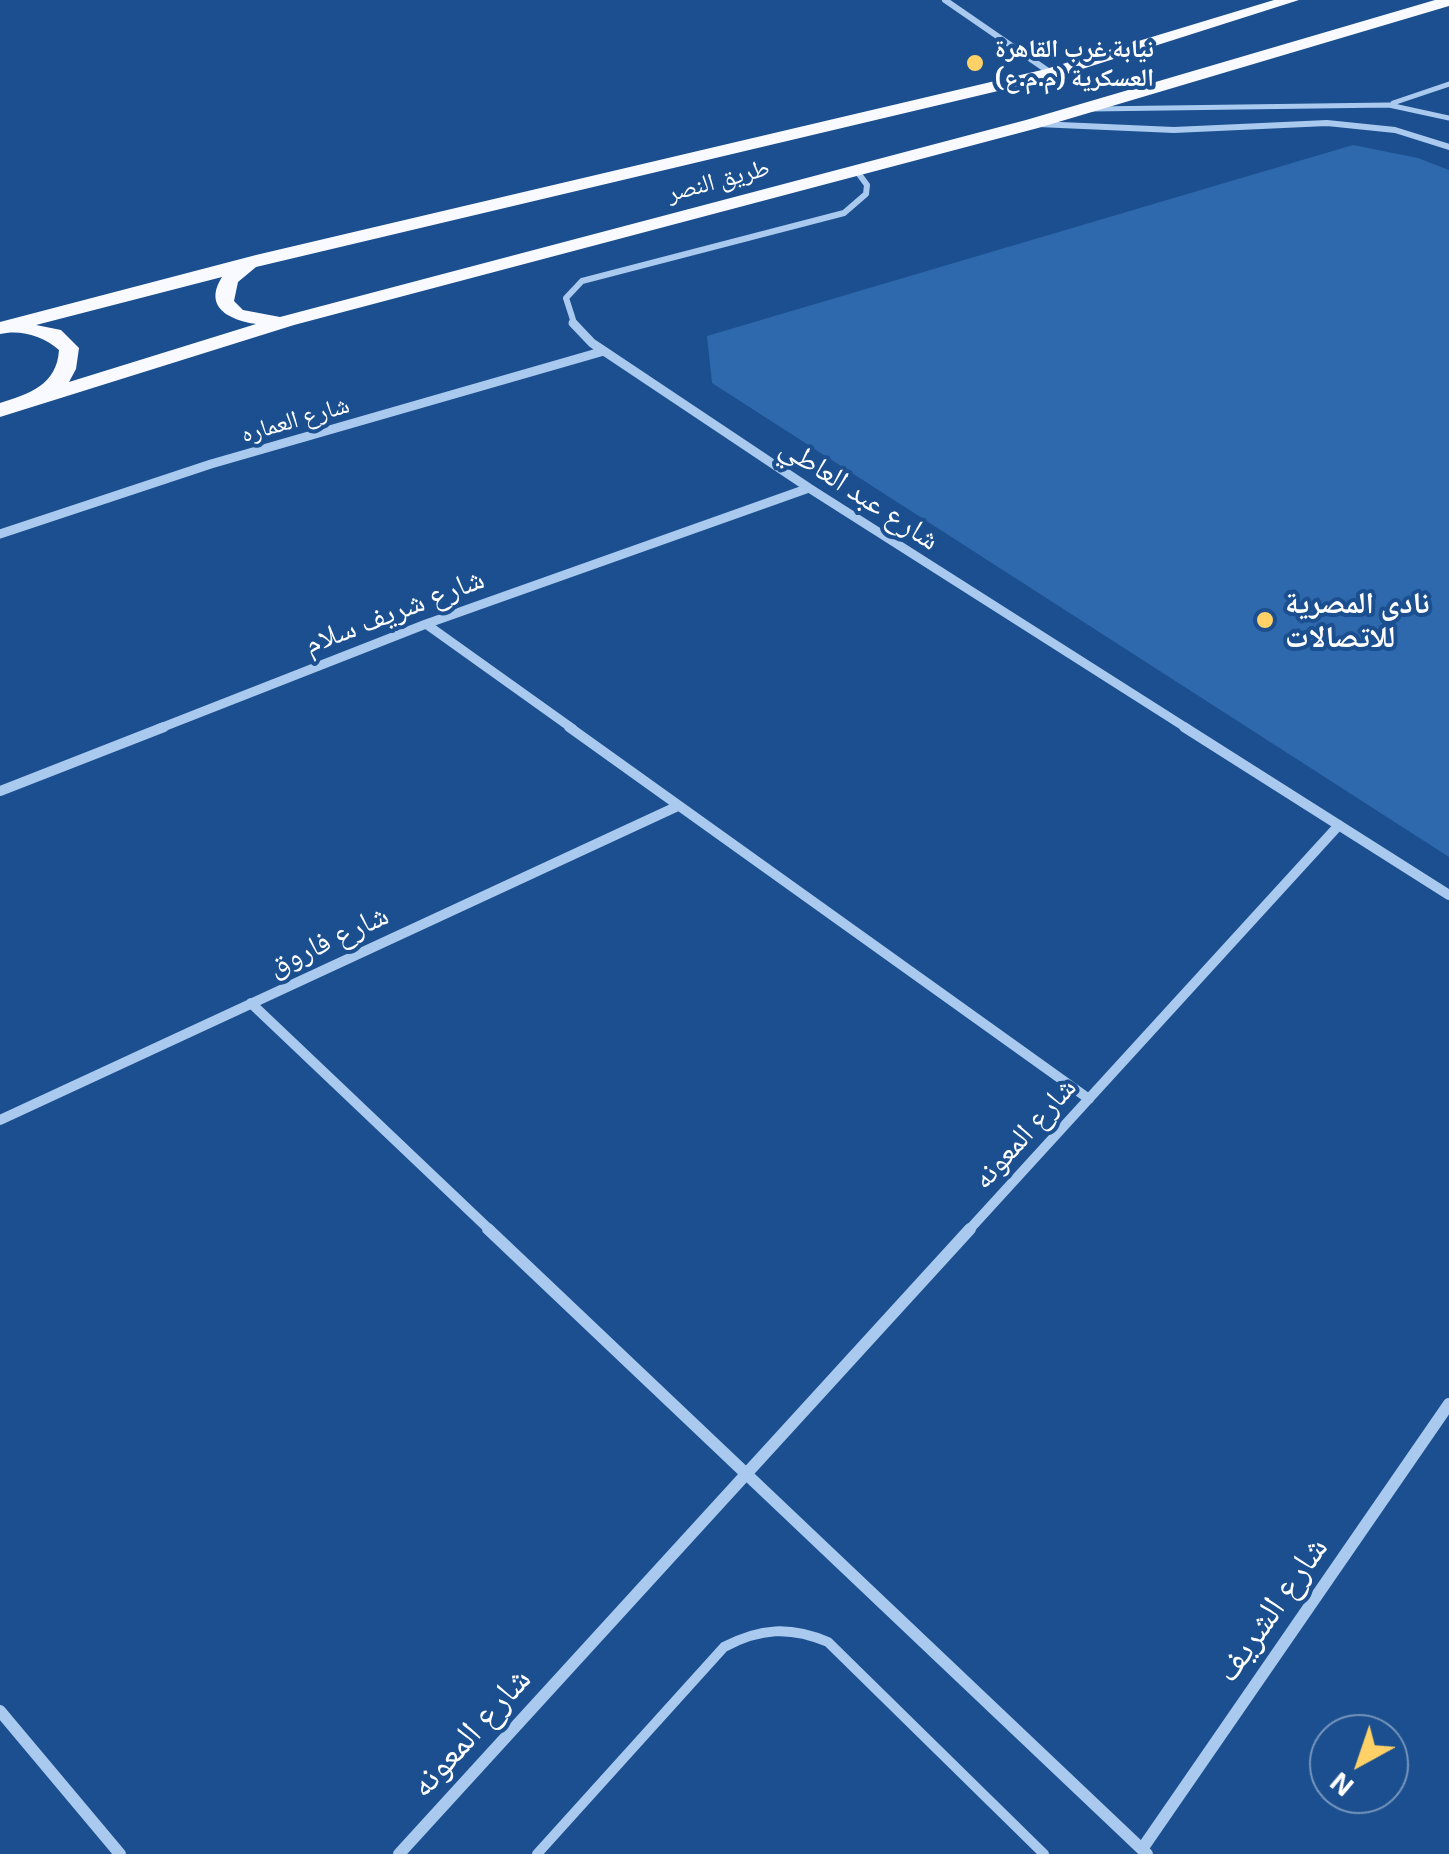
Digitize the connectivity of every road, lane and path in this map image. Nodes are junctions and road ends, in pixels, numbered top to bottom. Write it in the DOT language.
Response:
graph roads {
  1 [pos="945,0"];
  2 [pos="1291,0"];
  3 [pos="1449,1"];
  4 [pos="1050,73"];
  5 [pos="1449,84"];
  6 [pos="1389,105"];
  7 [pos="1077,110"];
  8 [pos="1449,118"];
  9 [pos="1032,124"];
  10 [pos="1449,148"];
  11 [pos="856,170"];
  12 [pos="256,261"];
  13 [pos="287,320"];
  14 [pos="0,328"];
  15 [pos="604,351"];
  16 [pos="33,400"];
  17 [pos="0,410"];
  18 [pos="809,488"];
  19 [pos="0,534"];
  20 [pos="426,624"];
  21 [pos="0,791"];
  22 [pos="678,806"];
  23 [pos="1338,825"];
  24 [pos="1449,894"];
  25 [pos="252,1003"];
  26 [pos="1089,1098"];
  27 [pos="0,1120"];
  28 [pos="1449,1404"];
  29 [pos="747,1474"];
  30 [pos="0,1711"];
  31 [pos="1144,1852"];
  32 [pos="120,1854"];
  33 [pos="399,1854"];
  34 [pos="537,1854"];
  35 [pos="1044,1854"];
  1 -- 4 [label="street"];
  2 -- 4 [label="highway, طريق النصر"];
  3 -- 7 [label="highway, طريق النصر"];
  4 -- 12 [label="highway, طريق النصر"];
  5 -- 6 [label="lane"];
  6 -- 7 [label="lane"];
  6 -- 8 [label="lane"];
  7 -- 9 [label="highway, طريق النصر"];
  9 -- 10 [label="street"];
  9 -- 11 [label="highway, طريق النصر"];
  11 -- 13 [label="highway, طريق النصر"];
  11 -- 15 [label="street, شارع عبد العاطي"];
  12 -- 13 [label="highway"];
  12 -- 14 [label="highway, طريق النصر"];
  13 -- 16 [label="highway, طريق النصر"];
  14 -- 16 [label="highway"];
  15 -- 18 [label="street, شارع عبد العاطي"];
  15 -- 19 [label="street, شارع العماره"];
  16 -- 17 [label="highway, طريق النصر"];
  18 -- 20 [label="street, شارع شريف سلام"];
  18 -- 23 [label="street, شارع عبد العاطي"];
  20 -- 21 [label="street, شارع شريف سلام"];
  20 -- 22 [label="street"];
  22 -- 25 [label="street, شارع فاروق"];
  22 -- 26 [label="street"];
  23 -- 24 [label="street, شارع عبد العاطي"];
  23 -- 26 [label="street, شارع المعونه"];
  25 -- 27 [label="street, شارع فاروق"];
  25 -- 29 [label="street"];
  26 -- 29 [label="street, شارع المعونه"];
  28 -- 31 [label="street, شارع الشريف"];
  29 -- 31 [label="street"];
  29 -- 33 [label="street, شارع المعونه"];
  30 -- 32 [label="street"];
  34 -- 35 [label="lane"];
}
